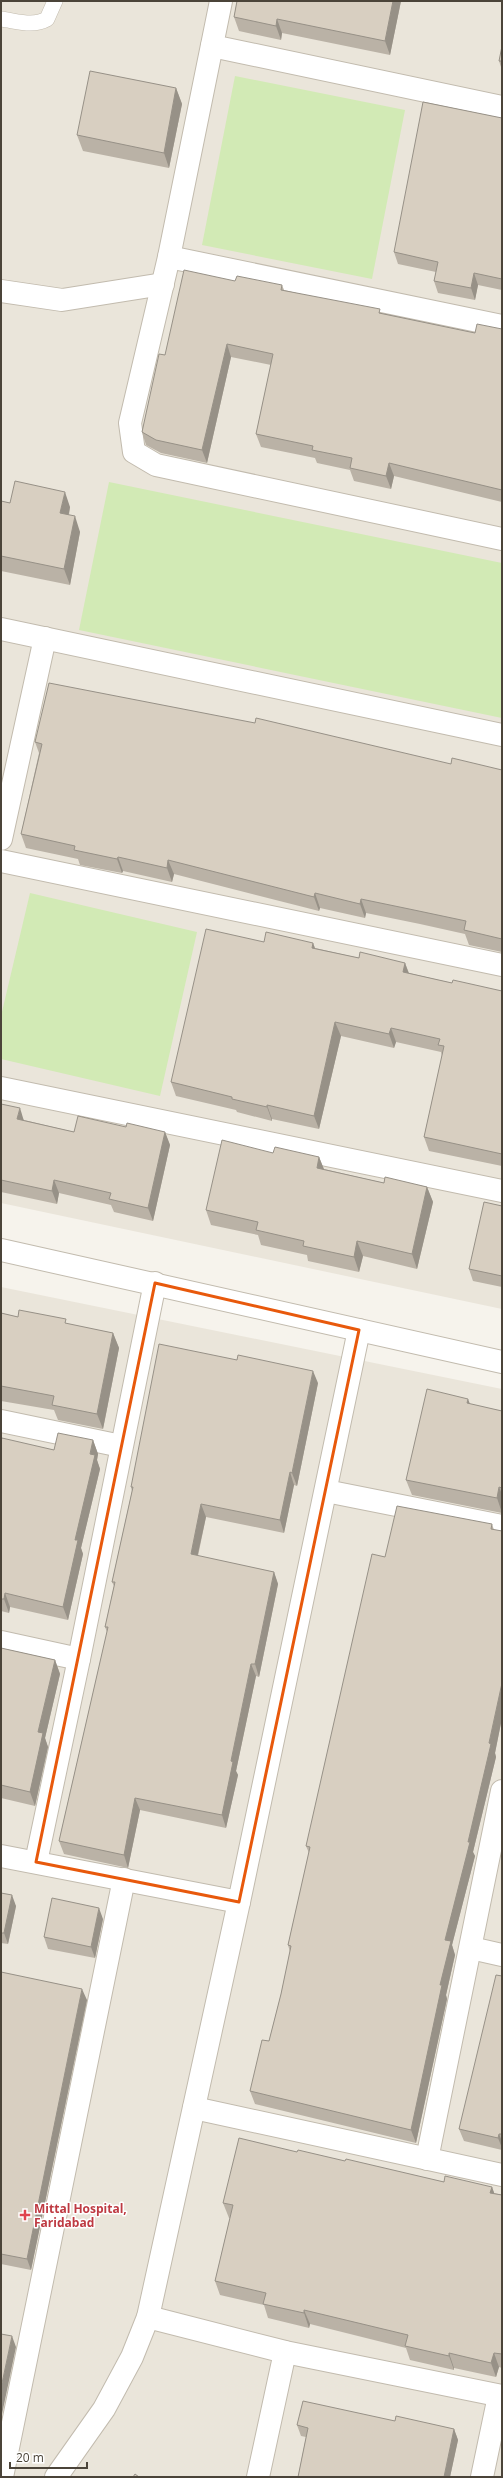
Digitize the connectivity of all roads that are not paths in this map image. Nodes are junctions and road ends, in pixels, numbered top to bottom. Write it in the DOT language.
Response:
graph roads {
  1 [pos="55,1"];
  2 [pos="221,1"];
  3 [pos="1,19"];
  4 [pos="212,46"];
  5 [pos="502,107"];
  6 [pos="169,257"];
  7 [pos="163,284"];
  8 [pos="1,291"];
  9 [pos="502,326"];
  10 [pos="502,539"];
  11 [pos="1,629"];
  12 [pos="44,638"];
  13 [pos="502,735"];
  14 [pos="1,839"];
  15 [pos="1,861"];
  16 [pos="502,965"];
  17 [pos="1,1088"];
  18 [pos="502,1191"];
  19 [pos="1,1250"];
  20 [pos="155,1284"];
  21 [pos="359,1330"];
  22 [pos="502,1362"];
  23 [pos="1,1422"];
  24 [pos="121,1446"];
  25 [pos="326,1491"];
  26 [pos="502,1526"];
  27 [pos="1,1642"];
  28 [pos="80,1659"];
  29 [pos="502,1791"];
  30 [pos="1,1856"];
  31 [pos="36,1862"];
  32 [pos="124,1879"];
  33 [pos="239,1902"];
  34 [pos="471,1948"];
  35 [pos="502,1955"];
  36 [pos="194,2108"];
  37 [pos="427,2159"];
  38 [pos="502,2175"];
  39 [pos="148,2317"];
  40 [pos="285,2352"];
  41 [pos="500,2396"];
  42 [pos="2,2477"];
  43 [pos="56,2477"];
  44 [pos="258,2477"];
  45 [pos="482,2477"];
  1 -- 3 [label="lane"];
  2 -- 4 [label="street"];
  4 -- 5 [label="street"];
  4 -- 6 [label="street"];
  6 -- 7 [label="street"];
  6 -- 9 [label="street"];
  7 -- 8 [label="street"];
  7 -- 10 [label="street"];
  11 -- 12 [label="street"];
  12 -- 13 [label="street"];
  12 -- 14 [label="street"];
  15 -- 16 [label="street"];
  17 -- 18 [label="street"];
  19 -- 20 [label="street"];
  20 -- 21 [label="street"];
  20 -- 24 [label="street"];
  21 -- 22 [label="street"];
  21 -- 25 [label="street"];
  23 -- 24 [label="street"];
  24 -- 28 [label="street"];
  25 -- 26 [label="street"];
  25 -- 33 [label="street"];
  27 -- 28 [label="street"];
  28 -- 31 [label="street"];
  29 -- 34 [label="street"];
  30 -- 31 [label="street"];
  31 -- 32 [label="street"];
  32 -- 33 [label="street"];
  32 -- 42 [label="street"];
  33 -- 36 [label="street"];
  34 -- 35 [label="street"];
  34 -- 37 [label="street"];
  36 -- 37 [label="street"];
  36 -- 39 [label="street"];
  37 -- 38 [label="street"];
  39 -- 40 [label="street"];
  39 -- 43 [label="street"];
  40 -- 41 [label="street"];
  40 -- 44 [label="street"];
  41 -- 45 [label="street"];
}
